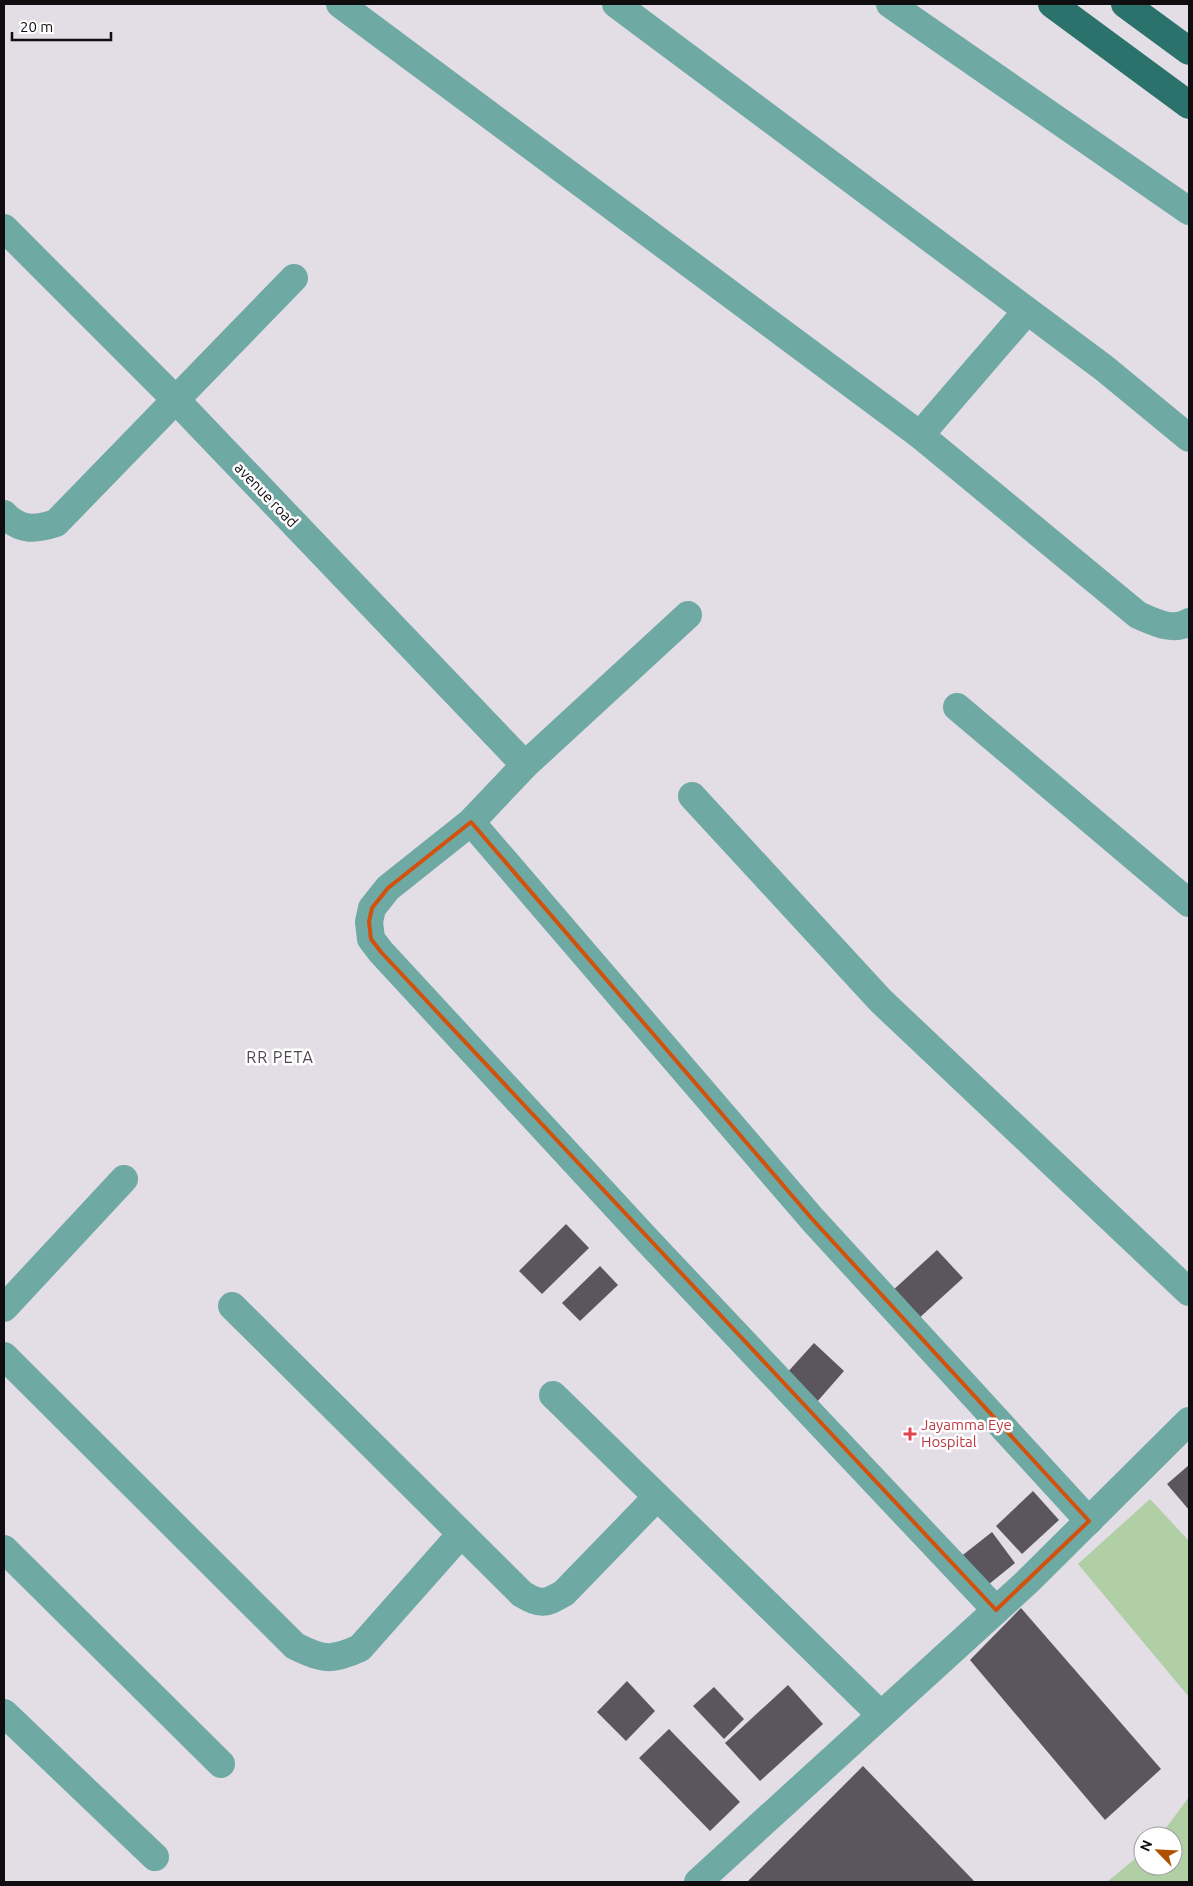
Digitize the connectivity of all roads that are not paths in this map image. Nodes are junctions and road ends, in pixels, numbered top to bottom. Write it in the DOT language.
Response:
graph roads {
  1 [pos="340,4"];
  2 [pos="616,4"];
  3 [pos="890,4"];
  4 [pos="1052,4"];
  5 [pos="1125,4"];
  6 [pos="1189,51"];
  7 [pos="1189,105"];
  8 [pos="1189,211"];
  9 [pos="4,228"];
  10 [pos="294,278"];
  11 [pos="1027,311"];
  12 [pos="175,399"];
  13 [pos="920,435"];
  14 [pos="1189,438"];
  15 [pos="4,514"];
  16 [pos="688,615"];
  17 [pos="1189,622"];
  18 [pos="957,707"];
  19 [pos="524,765"];
  20 [pos="692,796"];
  21 [pos="471,822"];
  22 [pos="1189,903"];
  23 [pos="124,1179"];
  24 [pos="1189,1292"];
  25 [pos="232,1306"];
  26 [pos="4,1308"];
  27 [pos="4,1356"];
  28 [pos="552,1395"];
  29 [pos="1189,1421"];
  30 [pos="657,1497"];
  31 [pos="1089,1521"];
  32 [pos="461,1534"];
  33 [pos="4,1549"];
  34 [pos="996,1610"];
  35 [pos="4,1713"];
  36 [pos="881,1716"];
  37 [pos="221,1764"];
  38 [pos="155,1857"];
  39 [pos="698,1882"];
  1 -- 13 [label="street"];
  2 -- 11 [label="street"];
  3 -- 8 [label="street"];
  4 -- 7 [label="main road"];
  5 -- 6 [label="main road"];
  9 -- 12 [label="street, avenue road"];
  10 -- 12 [label="street"];
  11 -- 13 [label="street"];
  11 -- 14 [label="street"];
  12 -- 15 [label="street"];
  12 -- 19 [label="street, avenue road"];
  13 -- 17 [label="street"];
  16 -- 19 [label="street"];
  18 -- 22 [label="street"];
  19 -- 21 [label="street"];
  20 -- 24 [label="street"];
  21 -- 31 [label="street"];
  21 -- 34 [label="street"];
  23 -- 26 [label="street"];
  25 -- 32 [label="street"];
  27 -- 32 [label="street"];
  28 -- 30 [label="street"];
  29 -- 31 [label="street"];
  30 -- 32 [label="street"];
  30 -- 36 [label="street"];
  31 -- 34 [label="street"];
  33 -- 37 [label="street"];
  34 -- 36 [label="street"];
  35 -- 38 [label="street"];
  36 -- 39 [label="street"];
}
